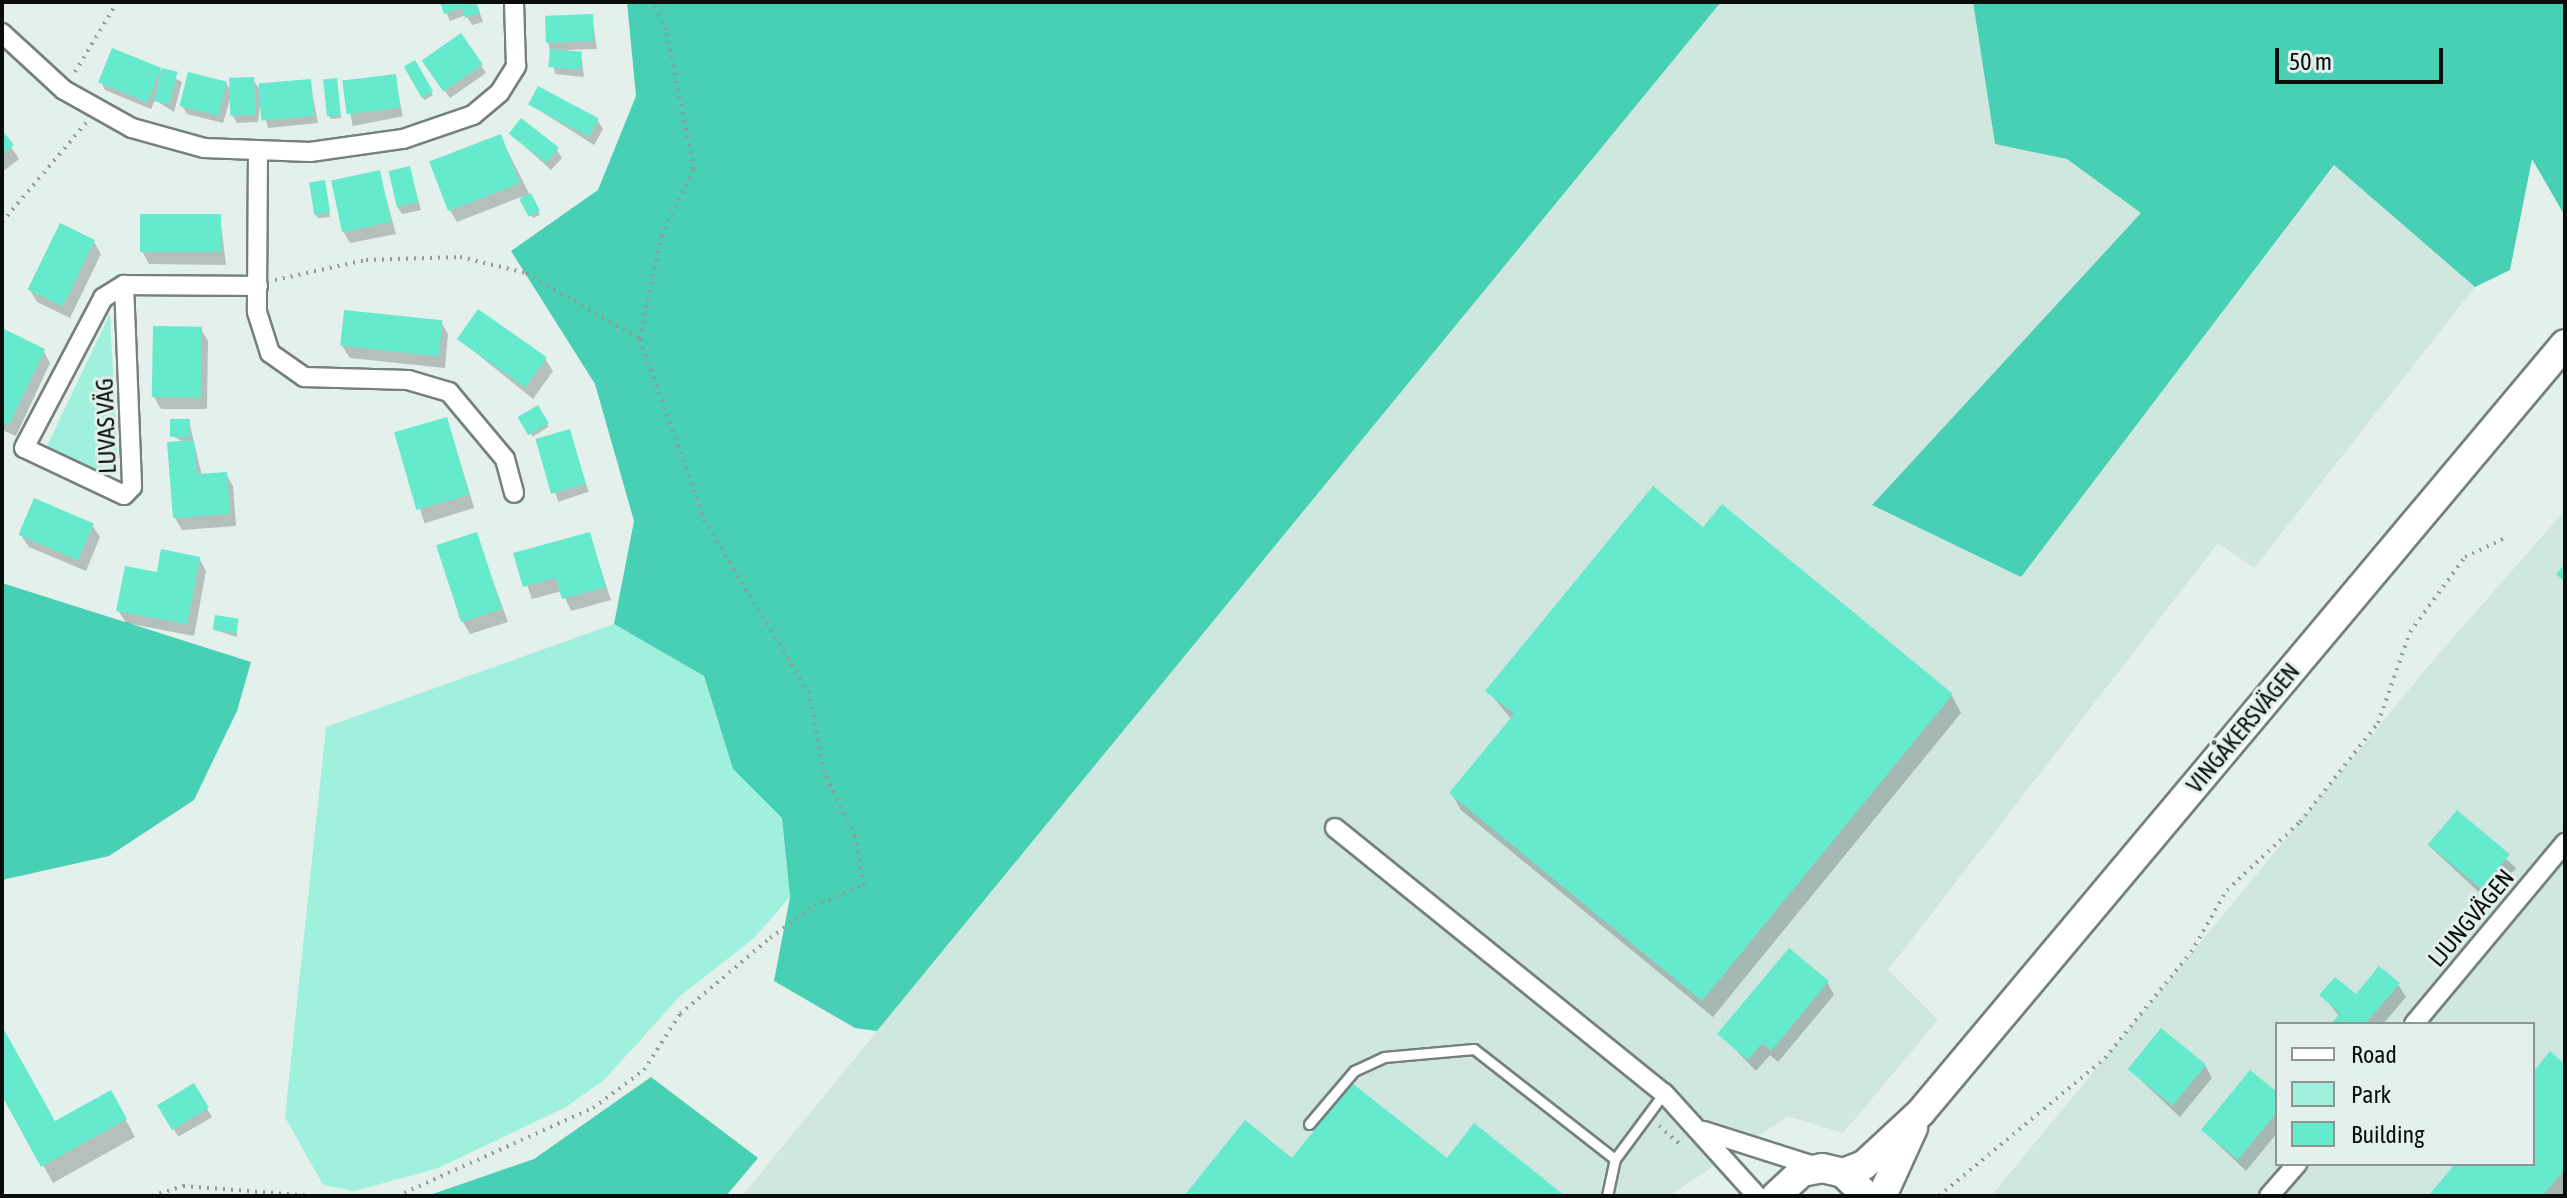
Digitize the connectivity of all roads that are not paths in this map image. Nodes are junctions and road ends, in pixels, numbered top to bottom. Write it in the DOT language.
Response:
graph roads {
  1 [pos="514,2"];
  2 [pos="2,33"];
  3 [pos="8,54"];
  4 [pos="258,153"];
  5 [pos="124,285"];
  6 [pos="258,286"];
  7 [pos="2565,344"];
  8 [pos="514,493"];
  9 [pos="1335,828"];
  10 [pos="2565,843"];
  11 [pos="2416,1022"];
  12 [pos="1664,1093"];
  13 [pos="1921,1112"];
  14 [pos="1309,1124"];
  15 [pos="1702,1130"];
  16 [pos="1615,1159"];
  17 [pos="2295,1166"];
  18 [pos="1832,1170"];
  19 [pos="1607,1196"];
  20 [pos="1757,1196"];
  21 [pos="1776,1196"];
  22 [pos="1867,1196"];
  23 [pos="1882,1196"];
  24 [pos="2269,1196"];
  1 -- 4 [label="street"];
  2 -- 3 [label="street"];
  3 -- 4 [label="street"];
  4 -- 6 [label="street"];
  5 -- 5 [label="street, LUVAS VÄG"];
  5 -- 6 [label="street"];
  6 -- 8 [label="street"];
  7 -- 13 [label="main road, VINGÅKERSVÄGEN"];
  9 -- 12 [label="street"];
  10 -- 11 [label="street, LJUNGVÄGEN"];
  12 -- 15 [label="street"];
  12 -- 16 [label="lane"];
  13 -- 18 [label="main road, VINGÅKERSVÄGEN"];
  13 -- 23 [label="main road, VINGÅKERSVÄGEN"];
  14 -- 16 [label="lane"];
  15 -- 18 [label="street"];
  15 -- 20 [label="street"];
  16 -- 19 [label="lane"];
  17 -- 24 [label="street"];
  18 -- 21 [label="main road, VINGÅKERSVÄGEN"];
  18 -- 22 [label="main road"];
}
